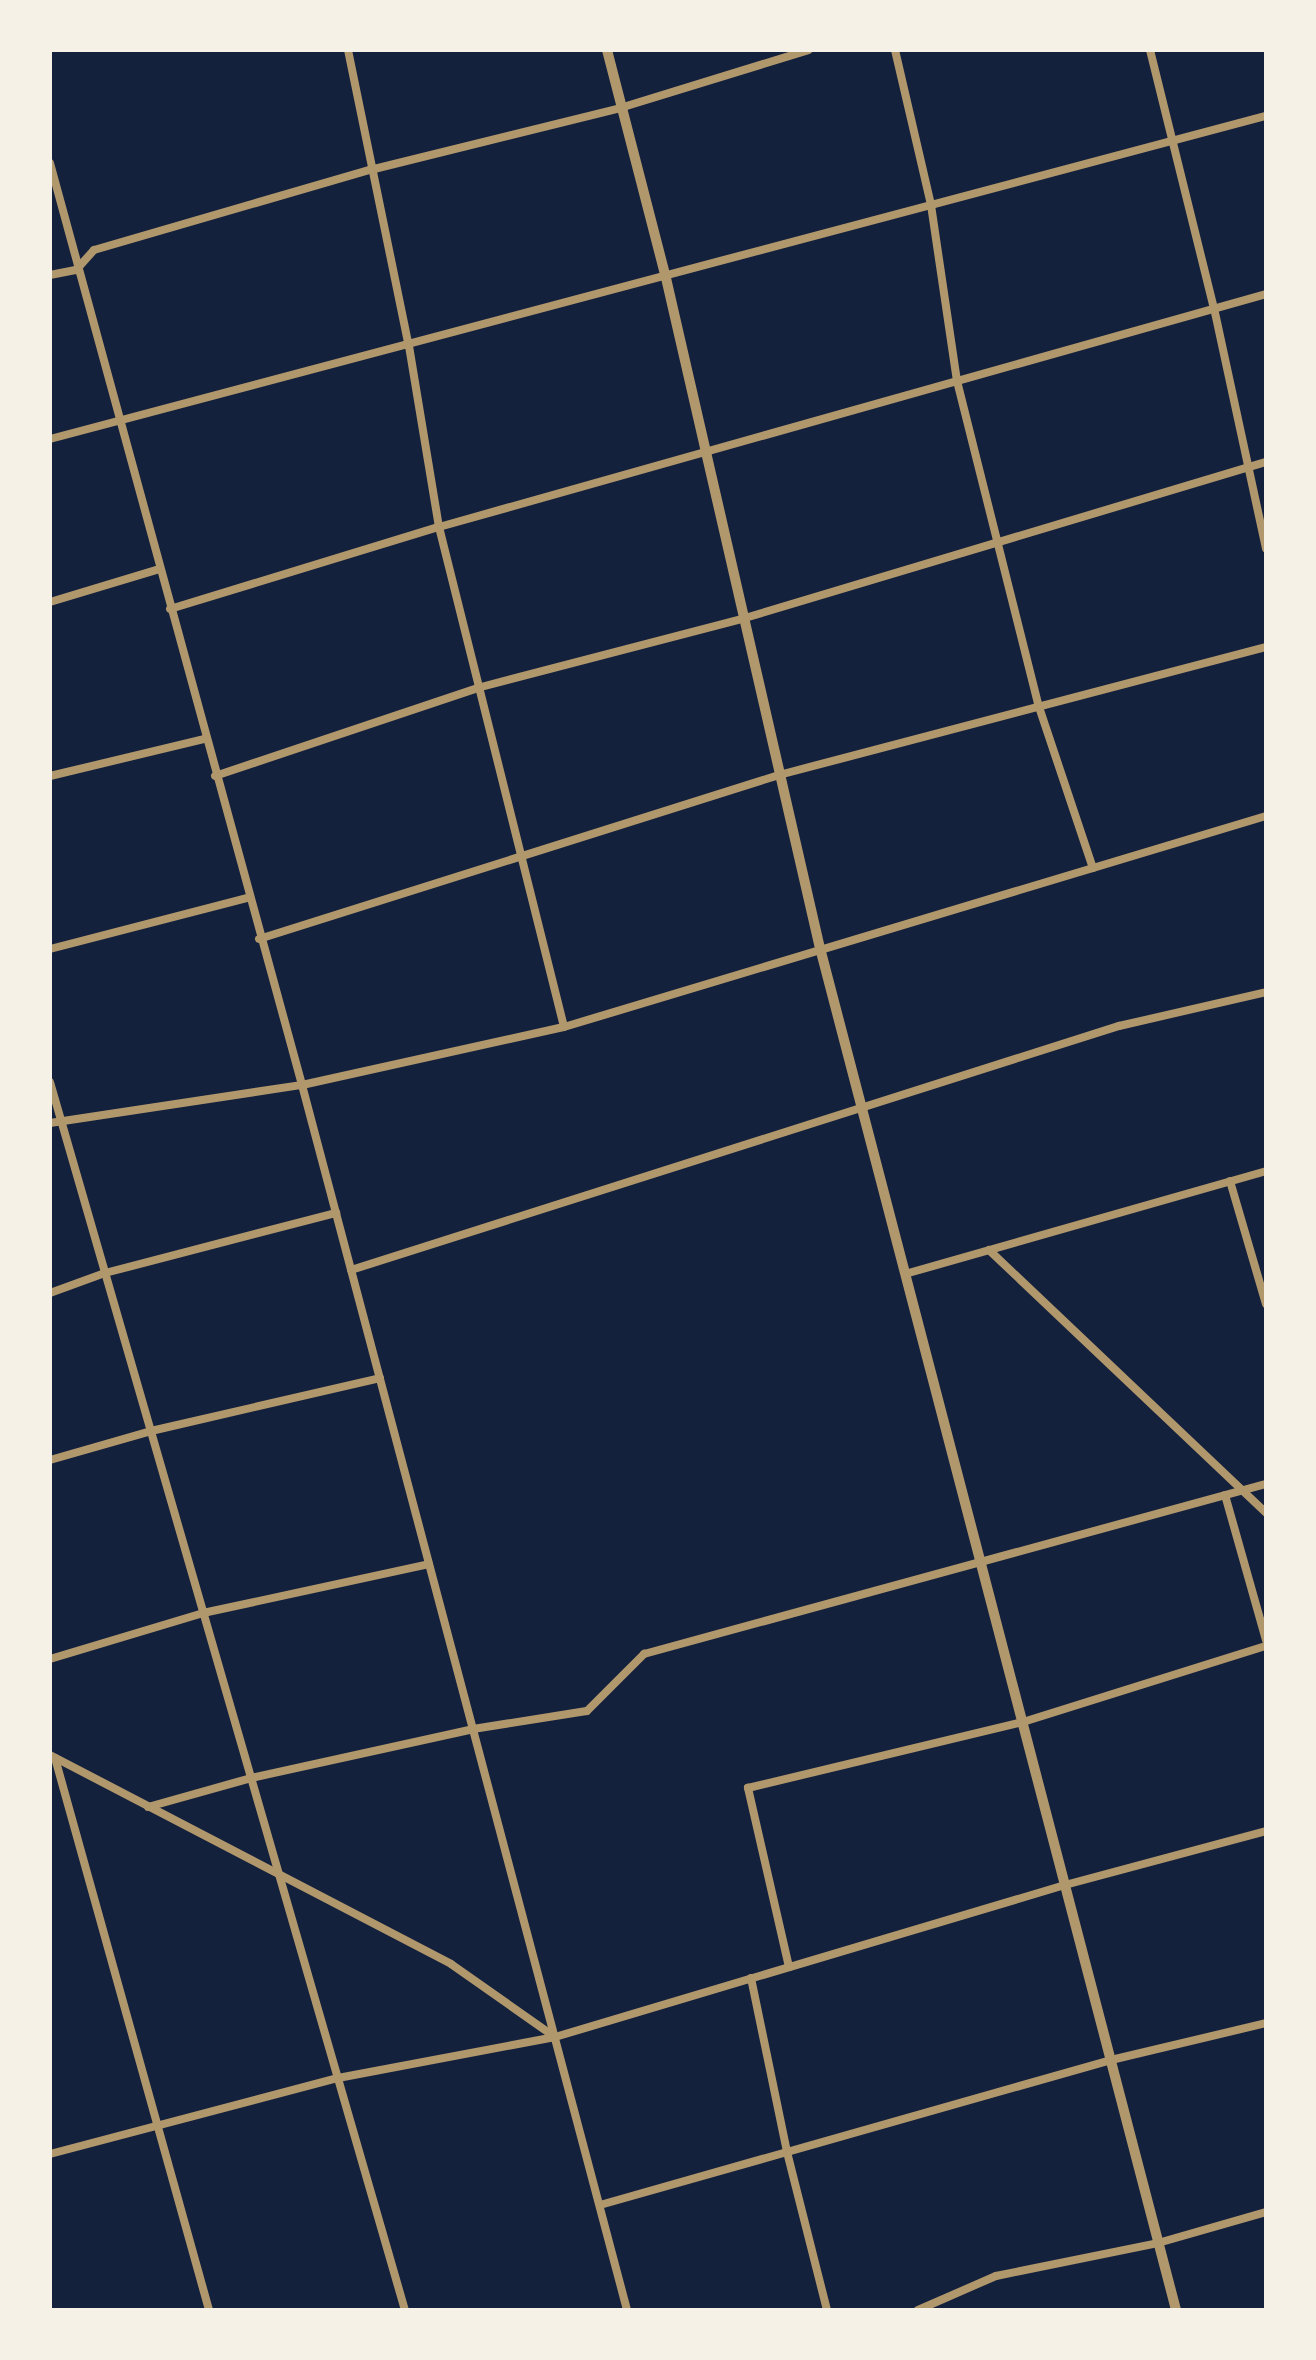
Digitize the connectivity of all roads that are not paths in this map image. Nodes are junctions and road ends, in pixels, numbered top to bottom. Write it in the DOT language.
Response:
graph roads {
  1 [pos="348,50"];
  2 [pos="608,50"];
  3 [pos="808,50"];
  4 [pos="895,50"];
  5 [pos="1150,50"];
  6 [pos="620,108"];
  7 [pos="1266,116"];
  8 [pos="1174,143"];
  9 [pos="50,163"];
  10 [pos="370,170"];
  11 [pos="932,205"];
  12 [pos="76,270"];
  13 [pos="50,274"];
  14 [pos="666,278"];
  15 [pos="1266,294"];
  16 [pos="1214,308"];
  17 [pos="409,346"];
  18 [pos="957,380"];
  19 [pos="120,421"];
  20 [pos="50,439"];
  21 [pos="706,454"];
  22 [pos="1266,462"];
  23 [pos="1246,468"];
  24 [pos="439,527"];
  25 [pos="998,544"];
  26 [pos="1266,548"];
  27 [pos="159,569"];
  28 [pos="50,602"];
  29 [pos="170,609"];
  30 [pos="745,618"];
  31 [pos="1266,647"];
  32 [pos="481,687"];
  33 [pos="1038,704"];
  34 [pos="204,738"];
  35 [pos="780,775"];
  36 [pos="50,776"];
  37 [pos="214,776"];
  38 [pos="1266,816"];
  39 [pos="523,858"];
  40 [pos="1093,868"];
  41 [pos="248,898"];
  42 [pos="259,939"];
  43 [pos="820,948"];
  44 [pos="50,949"];
  45 [pos="1266,992"];
  46 [pos="564,1027"];
  47 [pos="50,1082"];
  48 [pos="302,1084"];
  49 [pos="862,1110"];
  50 [pos="61,1120"];
  51 [pos="50,1123"];
  52 [pos="1266,1171"];
  53 [pos="1230,1181"];
  54 [pos="336,1213"];
  55 [pos="989,1250"];
  56 [pos="351,1270"];
  57 [pos="105,1273"];
  58 [pos="905,1274"];
  59 [pos="50,1292"];
  60 [pos="1266,1304"];
  61 [pos="380,1378"];
  62 [pos="151,1430"];
  63 [pos="50,1460"];
  64 [pos="1266,1484"];
  65 [pos="1244,1490"];
  66 [pos="1225,1496"];
  67 [pos="1266,1513"];
  68 [pos="980,1562"];
  69 [pos="429,1564"];
  70 [pos="204,1613"];
  71 [pos="1266,1643"];
  72 [pos="50,1659"];
  73 [pos="1022,1722"];
  74 [pos="473,1729"];
  75 [pos="52,1756"];
  76 [pos="251,1778"];
  77 [pos="148,1807"];
  78 [pos="1266,1832"];
  79 [pos="280,1878"];
  80 [pos="1065,1886"];
  81 [pos="789,1967"];
  82 [pos="751,1978"];
  83 [pos="1266,2023"];
  84 [pos="555,2037"];
  85 [pos="1111,2060"];
  86 [pos="338,2078"];
  87 [pos="158,2127"];
  88 [pos="787,2152"];
  89 [pos="50,2154"];
  90 [pos="600,2205"];
  91 [pos="1266,2212"];
  92 [pos="1158,2243"];
  93 [pos="209,2310"];
  94 [pos="405,2310"];
  95 [pos="628,2310"];
  96 [pos="828,2310"];
  97 [pos="918,2310"];
  98 [pos="1176,2310"];
  1 -- 10 [label="street"];
  2 -- 6 [label="street"];
  3 -- 6 [label="street"];
  4 -- 11 [label="street"];
  5 -- 8 [label="street"];
  6 -- 10 [label="street"];
  6 -- 14 [label="street"];
  7 -- 8 [label="street"];
  8 -- 11 [label="street"];
  8 -- 16 [label="street"];
  9 -- 12 [label="street"];
  10 -- 12 [label="street"];
  10 -- 17 [label="street"];
  11 -- 14 [label="street"];
  11 -- 18 [label="street"];
  12 -- 13 [label="street"];
  12 -- 19 [label="street"];
  14 -- 17 [label="street"];
  14 -- 21 [label="street"];
  15 -- 16 [label="street"];
  16 -- 18 [label="street"];
  16 -- 23 [label="street"];
  17 -- 19 [label="street"];
  17 -- 24 [label="street"];
  18 -- 21 [label="street"];
  18 -- 25 [label="street"];
  19 -- 20 [label="street"];
  19 -- 27 [label="street"];
  21 -- 24 [label="street"];
  21 -- 30 [label="street"];
  22 -- 23 [label="street"];
  23 -- 25 [label="street"];
  23 -- 26 [label="street"];
  24 -- 29 [label="street"];
  24 -- 32 [label="street"];
  25 -- 30 [label="street"];
  25 -- 33 [label="street"];
  27 -- 28 [label="street"];
  27 -- 29 [label="street"];
  29 -- 34 [label="street"];
  30 -- 32 [label="street"];
  30 -- 35 [label="street"];
  31 -- 33 [label="street"];
  32 -- 37 [label="street"];
  32 -- 39 [label="street"];
  33 -- 35 [label="street"];
  33 -- 40 [label="street"];
  34 -- 36 [label="street"];
  34 -- 37 [label="street"];
  35 -- 39 [label="street"];
  35 -- 43 [label="street"];
  37 -- 41 [label="street"];
  38 -- 40 [label="street"];
  39 -- 42 [label="street"];
  39 -- 46 [label="street"];
  40 -- 43 [label="street"];
  41 -- 42 [label="street"];
  41 -- 44 [label="street"];
  42 -- 48 [label="street"];
  43 -- 46 [label="street"];
  43 -- 49 [label="street"];
  45 -- 49 [label="street"];
  46 -- 48 [label="street"];
  47 -- 50 [label="street"];
  48 -- 50 [label="street"];
  48 -- 54 [label="street"];
  49 -- 56 [label="street"];
  49 -- 58 [label="street"];
  50 -- 51 [label="street"];
  50 -- 57 [label="street"];
  52 -- 53 [label="street"];
  53 -- 55 [label="street"];
  53 -- 60 [label="street"];
  54 -- 56 [label="street"];
  54 -- 57 [label="street"];
  55 -- 58 [label="street"];
  55 -- 65 [label="street"];
  56 -- 61 [label="street"];
  57 -- 59 [label="street"];
  57 -- 62 [label="street"];
  58 -- 68 [label="street"];
  61 -- 62 [label="street"];
  61 -- 69 [label="street"];
  62 -- 63 [label="street"];
  62 -- 70 [label="street"];
  64 -- 65 [label="street"];
  65 -- 66 [label="street"];
  65 -- 67 [label="street"];
  66 -- 68 [label="street"];
  66 -- 71 [label="street"];
  68 -- 73 [label="street"];
  68 -- 74 [label="street"];
  69 -- 70 [label="street"];
  69 -- 74 [label="street"];
  70 -- 72 [label="street"];
  70 -- 76 [label="street"];
  71 -- 73 [label="street"];
  73 -- 80 [label="street"];
  73 -- 81 [label="street"];
  74 -- 76 [label="street"];
  74 -- 84 [label="street"];
  75 -- 77 [label="street"];
  75 -- 87 [label="street"];
  76 -- 77 [label="street"];
  76 -- 79 [label="street"];
  77 -- 79 [label="street"];
  78 -- 80 [label="street"];
  79 -- 84 [label="street"];
  79 -- 86 [label="street"];
  80 -- 81 [label="street"];
  80 -- 85 [label="street"];
  81 -- 82 [label="street"];
  82 -- 84 [label="street"];
  82 -- 88 [label="street"];
  83 -- 85 [label="street"];
  84 -- 86 [label="street"];
  84 -- 90 [label="street"];
  85 -- 88 [label="street"];
  85 -- 92 [label="street"];
  86 -- 87 [label="street"];
  86 -- 94 [label="street"];
  87 -- 89 [label="street"];
  87 -- 93 [label="street"];
  88 -- 90 [label="street"];
  88 -- 96 [label="street"];
  90 -- 95 [label="street"];
  91 -- 92 [label="street"];
  92 -- 97 [label="street"];
  92 -- 98 [label="street"];
}
